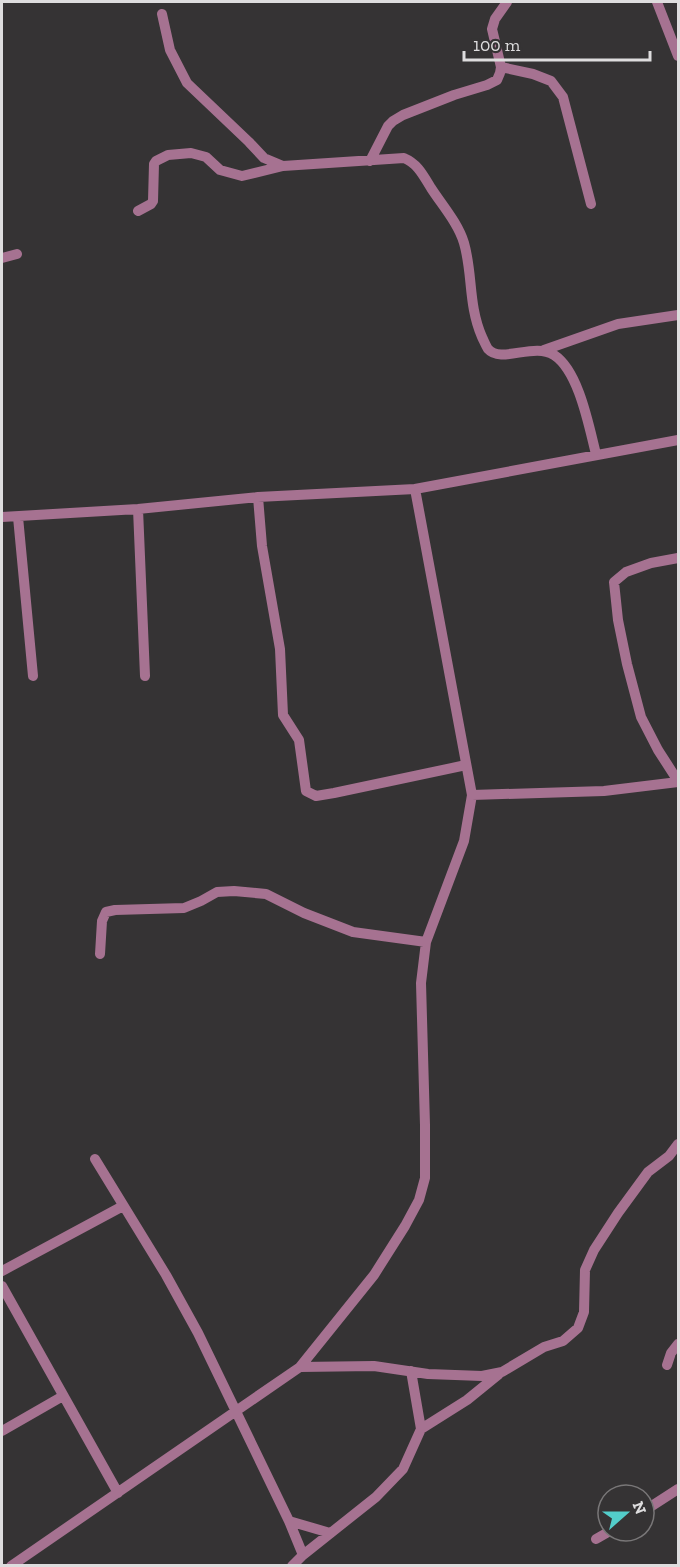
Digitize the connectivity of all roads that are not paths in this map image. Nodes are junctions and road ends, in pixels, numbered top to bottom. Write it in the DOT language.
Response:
graph roads {
  1 [pos="507,2"];
  2 [pos="657,2"];
  3 [pos="162,14"];
  4 [pos="678,56"];
  5 [pos="501,67"];
  6 [pos="370,160"];
  7 [pos="283,166"];
  8 [pos="591,204"];
  9 [pos="138,211"];
  10 [pos="17,254"];
  11 [pos="2,258"];
  12 [pos="678,315"];
  13 [pos="544,350"];
  14 [pos="678,440"];
  15 [pos="596,454"];
  16 [pos="415,489"];
  17 [pos="258,497"];
  18 [pos="138,509"];
  19 [pos="2,517"];
  20 [pos="18,517"];
  21 [pos="678,558"];
  22 [pos="33,676"];
  23 [pos="145,676"];
  24 [pos="466,765"];
  25 [pos="678,781"];
  26 [pos="472,795"];
  27 [pos="426,942"];
  28 [pos="99,954"];
  29 [pos="678,1144"];
  30 [pos="94,1159"];
  31 [pos="123,1206"];
  32 [pos="2,1271"];
  33 [pos="2,1286"];
  34 [pos="678,1344"];
  35 [pos="667,1365"];
  36 [pos="300,1367"];
  37 [pos="411,1371"];
  38 [pos="502,1372"];
  39 [pos="63,1396"];
  40 [pos="236,1412"];
  41 [pos="422,1429"];
  42 [pos="2,1431"];
  43 [pos="678,1489"];
  44 [pos="117,1493"];
  45 [pos="656,1503"];
  46 [pos="289,1521"];
  47 [pos="330,1533"];
  48 [pos="303,1555"];
  49 [pos="12,1566"];
  50 [pos="292,1566"];
  1 -- 5 [label="street"];
  2 -- 4 [label="street"];
  3 -- 7 [label="street"];
  5 -- 6 [label="street"];
  5 -- 8 [label="street"];
  6 -- 7 [label="street"];
  6 -- 13 [label="street"];
  7 -- 9 [label="street"];
  10 -- 11 [label="street"];
  12 -- 13 [label="street"];
  13 -- 15 [label="street"];
  14 -- 15 [label="street"];
  15 -- 16 [label="street"];
  16 -- 17 [label="street"];
  16 -- 24 [label="street"];
  17 -- 18 [label="street"];
  17 -- 24 [label="street"];
  18 -- 20 [label="street"];
  18 -- 23 [label="street"];
  19 -- 20 [label="street"];
  20 -- 22 [label="street"];
  21 -- 25 [label="street"];
  24 -- 26 [label="street"];
  25 -- 26 [label="street"];
  26 -- 27 [label="street"];
  27 -- 28 [label="street"];
  27 -- 36 [label="street"];
  29 -- 38 [label="street"];
  30 -- 31 [label="street"];
  31 -- 32 [label="street"];
  31 -- 40 [label="street"];
  33 -- 39 [label="street"];
  34 -- 35 [label="street"];
  36 -- 37 [label="street"];
  36 -- 40 [label="street"];
  37 -- 38 [label="street"];
  37 -- 41 [label="street"];
  38 -- 41 [label="street"];
  39 -- 42 [label="street"];
  39 -- 44 [label="street"];
  40 -- 44 [label="street"];
  40 -- 46 [label="street"];
  41 -- 47 [label="street"];
  43 -- 45 [label="street"];
  44 -- 49 [label="street"];
  46 -- 47 [label="street"];
  46 -- 48 [label="street"];
  47 -- 48 [label="street"];
  48 -- 50 [label="street"];
}
